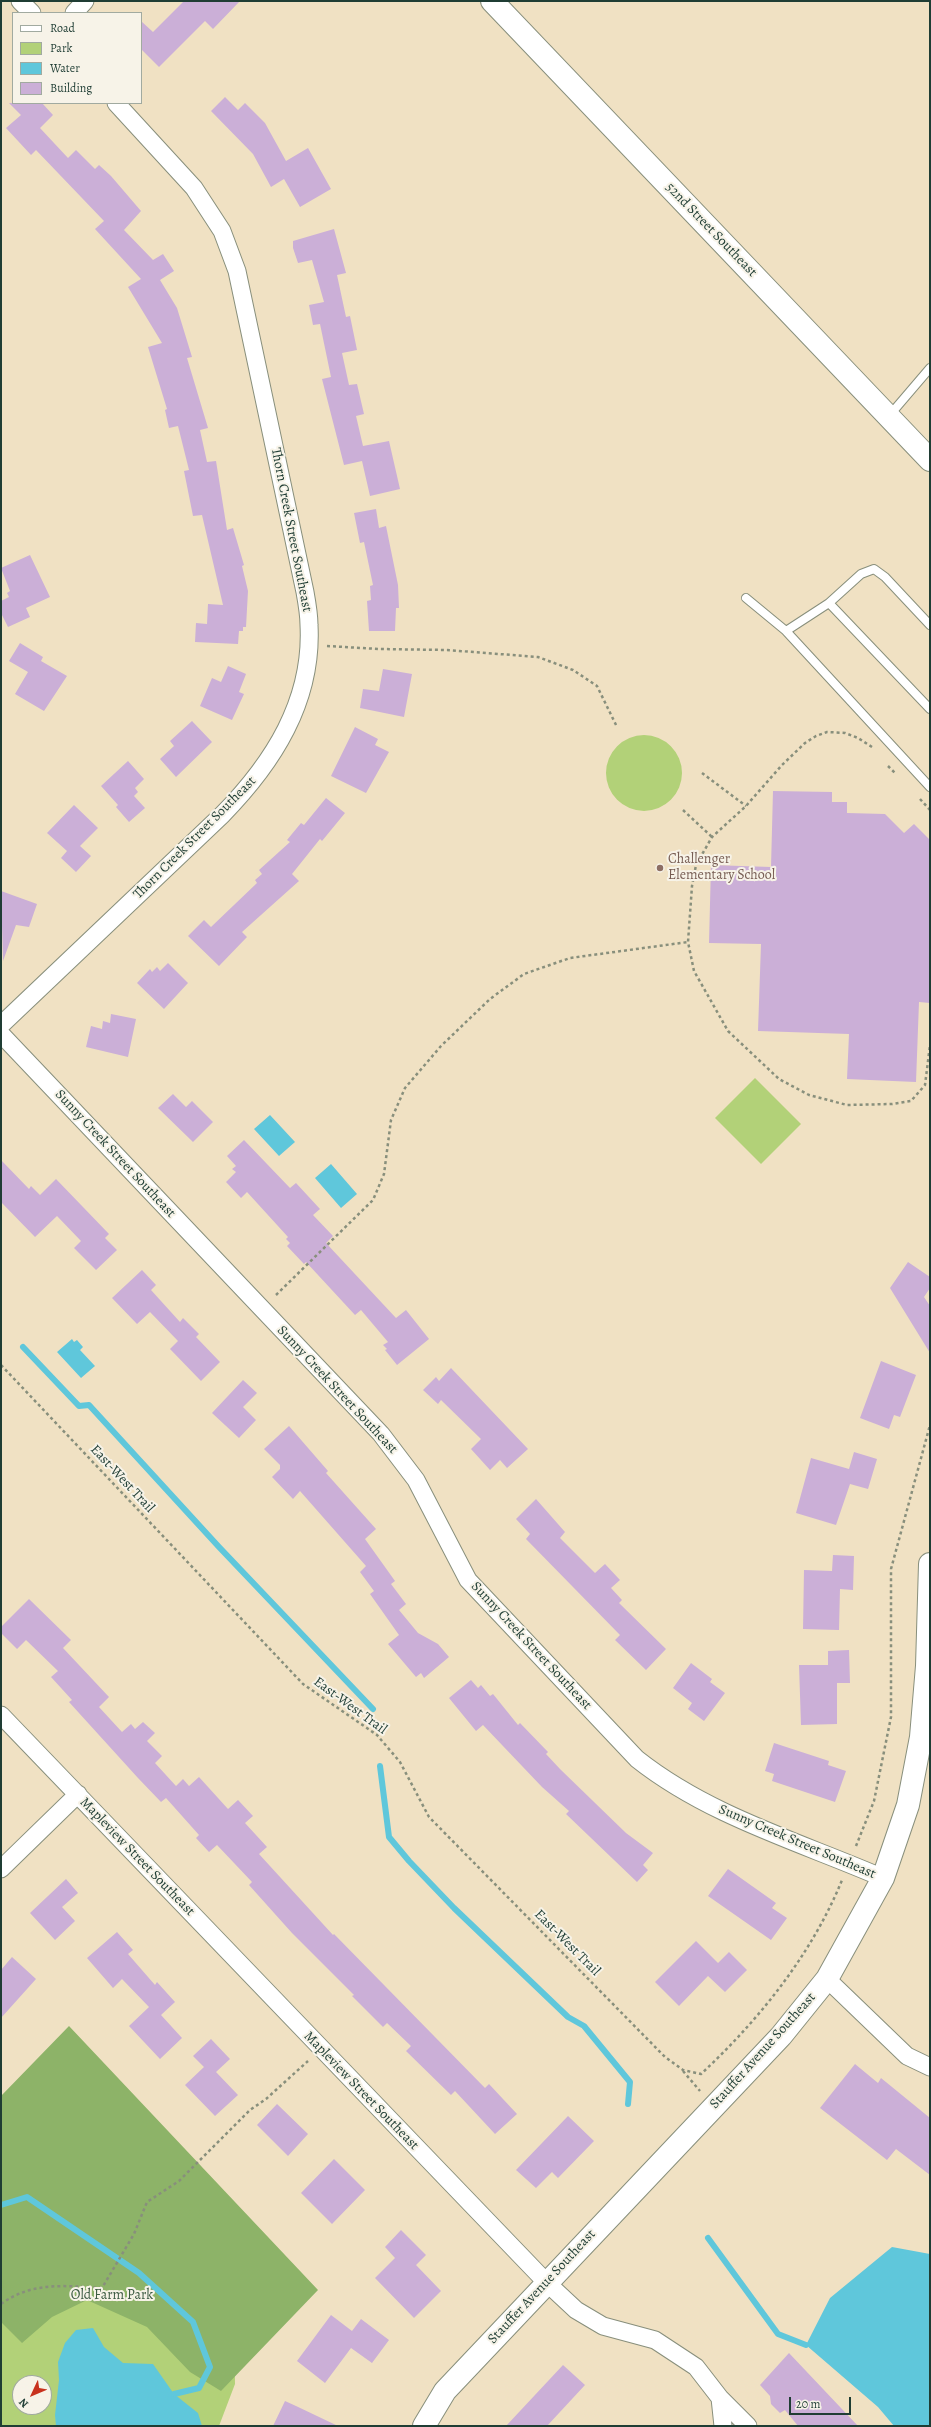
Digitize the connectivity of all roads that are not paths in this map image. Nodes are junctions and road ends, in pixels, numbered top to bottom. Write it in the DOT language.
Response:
graph roads {
  1 [pos="20,1"];
  2 [pos="85,1"];
  3 [pos="492,1"];
  4 [pos="31,12"];
  5 [pos="75,12"];
  6 [pos="117,104"];
  7 [pos="930,368"];
  8 [pos="889,416"];
  9 [pos="930,460"];
  10 [pos="746,598"];
  11 [pos="829,603"];
  12 [pos="930,625"];
  13 [pos="786,631"];
  14 [pos="930,708"];
  15 [pos="930,787"];
  16 [pos="1,1025"];
  17 [pos="1,1034"];
  18 [pos="930,1564"];
  19 [pos="1,1715"];
  20 [pos="78,1794"];
  21 [pos="1,1869"];
  22 [pos="883,1878"];
  23 [pos="828,1979"];
  24 [pos="930,2067"];
  25 [pos="546,2282"];
  26 [pos="720,2398"];
  27 [pos="424,2426"];
  28 [pos="723,2426"];
  29 [pos="748,2426"];
  1 -- 4 [label="street"];
  2 -- 5 [label="street"];
  3 -- 8 [label="street, 52nd Street Southeast"];
  6 -- 16 [label="street, Thorn Creek Street Southeast"];
  7 -- 8 [label="lane"];
  8 -- 9 [label="street, 52nd Street Southeast"];
  10 -- 13 [label="lane"];
  11 -- 12 [label="lane"];
  11 -- 13 [label="lane"];
  11 -- 14 [label="lane"];
  13 -- 15 [label="lane"];
  17 -- 22 [label="street, Sunny Creek Street Southeast"];
  18 -- 22 [label="street, Stauffer Avenue Southeast"];
  19 -- 20 [label="street, Mapleview Street Southeast"];
  20 -- 21 [label="street"];
  20 -- 25 [label="street, Mapleview Street Southeast"];
  22 -- 23 [label="street, Stauffer Avenue Southeast"];
  23 -- 24 [label="street"];
  23 -- 25 [label="street, Stauffer Avenue Southeast"];
  25 -- 26 [label="street, Mapleview Street Southeast"];
  25 -- 27 [label="street, Stauffer Avenue Southeast"];
  26 -- 28 [label="street"];
  26 -- 29 [label="street, Mapleview Street Southeast"];
}
